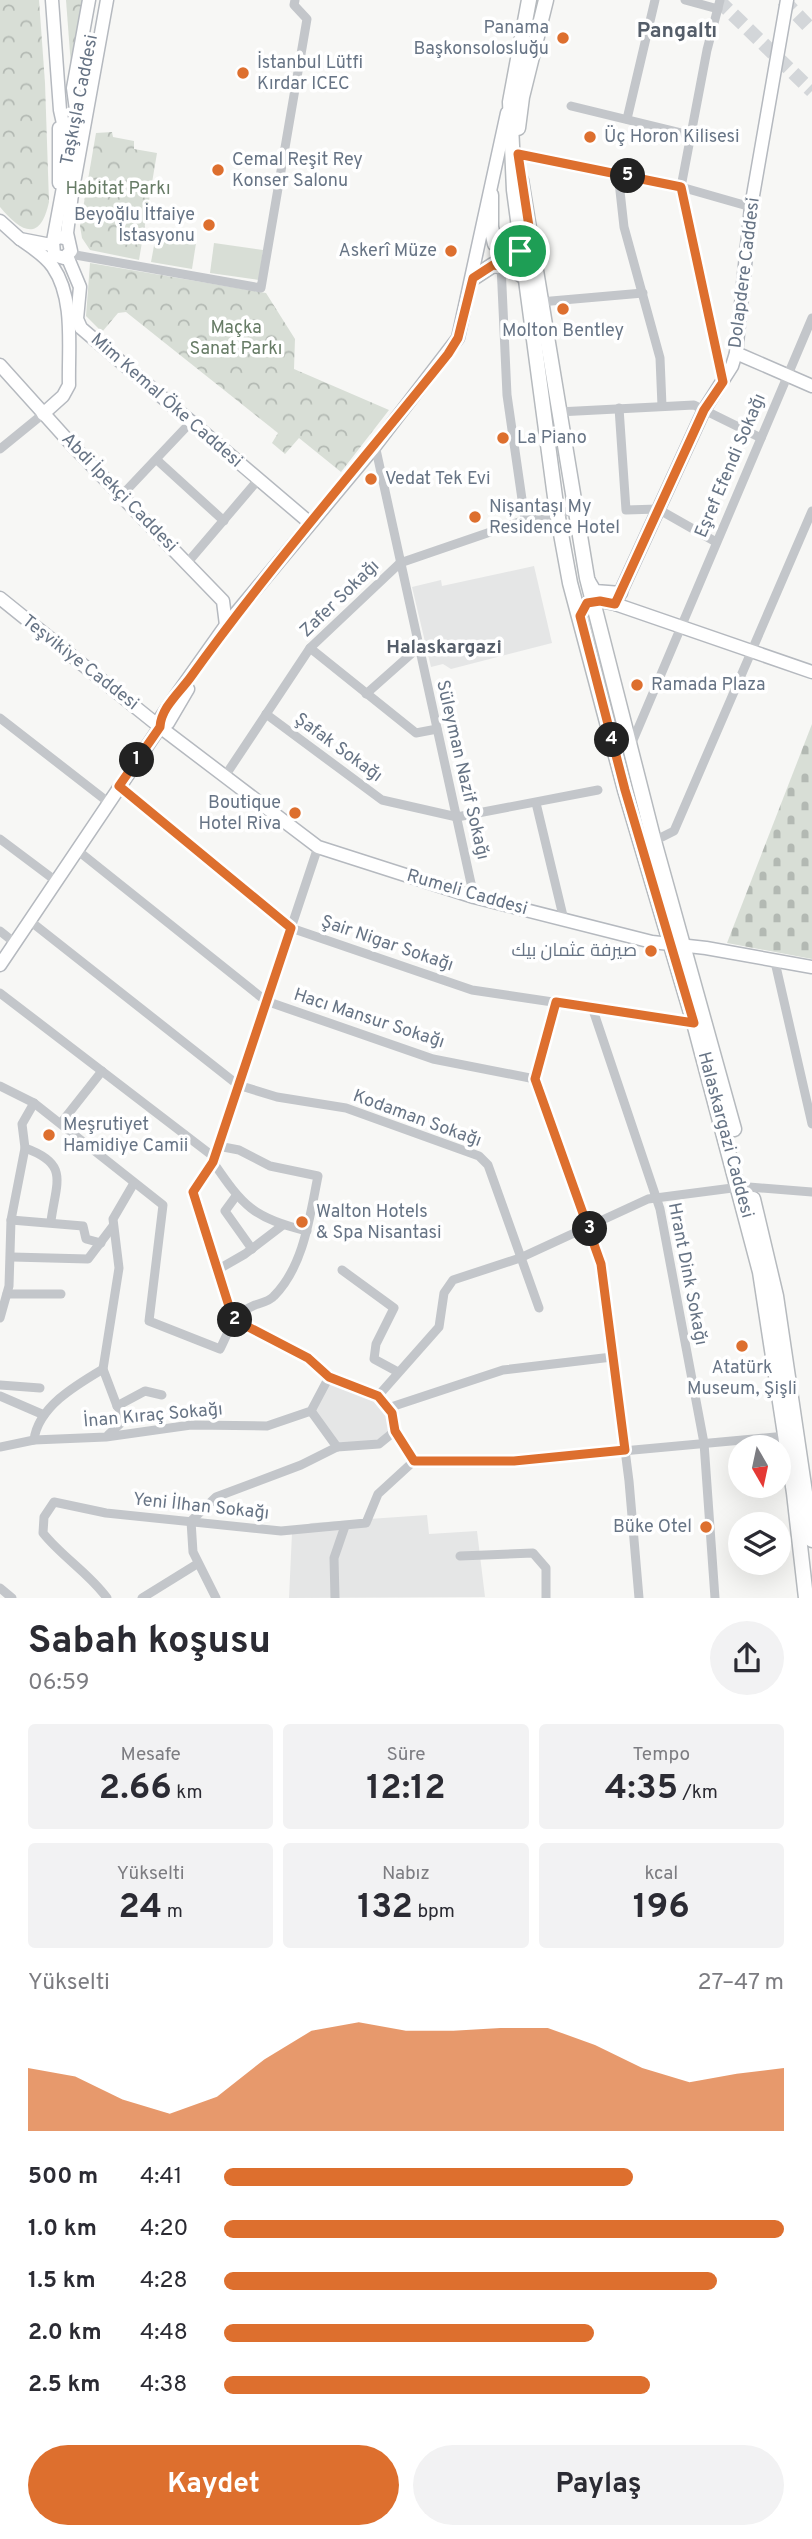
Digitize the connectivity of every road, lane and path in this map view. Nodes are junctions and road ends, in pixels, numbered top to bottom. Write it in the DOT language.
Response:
graph roads {
  1 [pos="52,0"];
  2 [pos="89,0"];
  3 [pos="100,0"];
  4 [pos="107,0"];
  5 [pos="113,0"];
  6 [pos="529,0"];
  7 [pos="546,0"];
  8 [pos="655,0"];
  9 [pos="685,0"];
  10 [pos="787,0"];
  11 [pos="294,3"];
  12 [pos="719,5"];
  13 [pos="510,102"];
  14 [pos="571,106"];
  15 [pos="60,110"];
  16 [pos="80,117"];
  17 [pos="627,119"];
  18 [pos="690,135"];
  19 [pos="70,151"];
  20 [pos="518,154"];
  21 [pos="618,173"];
  22 [pos="681,187"];
  23 [pos="67,192"];
  24 [pos="491,195"];
  25 [pos="751,207"];
  26 [pos="0,221"];
  27 [pos="20,239"];
  28 [pos="68,239"];
  29 [pos="531,240"];
  30 [pos="52,243"];
  31 [pos="520,251"];
  32 [pos="68,255"];
  33 [pos="501,265"];
  34 [pos="523,274"];
  35 [pos="473,278"];
  36 [pos="643,293"];
  37 [pos="539,298"];
  38 [pos="812,318"];
  39 [pos="72,327"];
  40 [pos="736,353"];
  41 [pos="0,365"];
  42 [pos="787,375"];
  43 [pos="723,382"];
  44 [pos="812,386"];
  45 [pos="662,405"];
  46 [pos="619,408"];
  47 [pos="704,410"];
  48 [pos="558,412"];
  49 [pos="43,414"];
  50 [pos="191,422"];
  51 [pos="761,438"];
  52 [pos="375,445"];
  53 [pos="0,449"];
  54 [pos="157,460"];
  55 [pos="258,480"];
  56 [pos="122,495"];
  57 [pos="658,509"];
  58 [pos="575,510"];
  59 [pos="812,511"];
  60 [pos="557,512"];
  61 [pos="525,520"];
  62 [pos="224,521"];
  63 [pos="310,523"];
  64 [pos="716,542"];
  65 [pos="188,562"];
  66 [pos="400,563"];
  67 [pos="587,578"];
  68 [pos="0,598"];
  69 [pos="618,599"];
  70 [pos="593,602"];
  71 [pos="580,616"];
  72 [pos="226,625"];
  73 [pos="680,626"];
  74 [pos="419,647"];
  75 [pos="310,648"];
  76 [pos="751,650"];
  77 [pos="812,673"];
  78 [pos="366,694"];
  79 [pos="266,714"];
  80 [pos="0,718"];
  81 [pos="160,727"];
  82 [pos="437,729"];
  83 [pos="630,747"];
  84 [pos="225,776"];
  85 [pos="119,786"];
  86 [pos="598,790"];
  87 [pos="108,802"];
  88 [pos="536,803"];
  89 [pos="457,817"];
  90 [pos="0,839"];
  91 [pos="654,841"];
  92 [pos="318,847"];
  93 [pos="77,850"];
  94 [pos="56,881"];
  95 [pos="474,897"];
  96 [pos="564,920"];
  97 [pos="30,921"];
  98 [pos="291,928"];
  99 [pos="0,931"];
  100 [pos="15,943"];
  101 [pos="679,946"];
  102 [pos="775,962"];
  103 [pos="0,965"];
  104 [pos="812,967"];
  105 [pos="0,993"];
  106 [pos="267,1001"];
  107 [pos="556,1002"];
  108 [pos="592,1007"];
  109 [pos="694,1023"];
  110 [pos="102,1071"];
  111 [pos="535,1079"];
  112 [pos="238,1084"];
  113 [pos="0,1086"];
  114 [pos="34,1103"];
  115 [pos="61,1123"];
  116 [pos="812,1124"];
  117 [pos="218,1146"];
  118 [pos="25,1148"];
  119 [pos="213,1159"];
  120 [pos="134,1183"];
  121 [pos="745,1187"];
  122 [pos="812,1192"];
  123 [pos="236,1196"];
  124 [pos="656,1198"];
  125 [pos="11,1220"];
  126 [pos="51,1221"];
  127 [pos="283,1225"];
  128 [pos="113,1226"];
  129 [pos="589,1227"];
  130 [pos="307,1231"];
  131 [pos="101,1243"];
  132 [pos="252,1250"];
  133 [pos="12,1257"];
  134 [pos="520,1258"];
  135 [pos="219,1269"];
  136 [pos="341,1270"];
  137 [pos="7,1294"];
  138 [pos="61,1294"];
  139 [pos="539,1308"];
  140 [pos="0,1318"];
  141 [pos="233,1319"];
  142 [pos="612,1357"];
  143 [pos="103,1369"];
  144 [pos="398,1373"];
  145 [pos="329,1377"];
  146 [pos="0,1385"];
  147 [pos="40,1388"];
  148 [pos="162,1395"];
  149 [pos="0,1396"];
  150 [pos="378,1396"];
  151 [pos="117,1406"];
  152 [pos="388,1408"];
  153 [pos="311,1411"];
  154 [pos="44,1415"];
  155 [pos="124,1416"];
  156 [pos="395,1431"];
  157 [pos="138,1432"];
  158 [pos="786,1435"];
  159 [pos="106,1437"];
  160 [pos="34,1440"];
  161 [pos="728,1441"];
  162 [pos="704,1443"];
  163 [pos="0,1447"];
  164 [pos="337,1447"];
  165 [pos="625,1450"];
  166 [pos="414,1461"];
  167 [pos="791,1476"];
  168 [pos="191,1521"];
  169 [pos="345,1526"];
  170 [pos="812,1540"];
  171 [pos="460,1556"];
  172 [pos="197,1564"];
  173 [pos="0,1588"];
  174 [pos="161,1593"];
  175 [pos="12,1598"];
  176 [pos="107,1598"];
  177 [pos="142,1598"];
  178 [pos="216,1598"];
  179 [pos="335,1598"];
  180 [pos="546,1598"];
  181 [pos="639,1598"];
  182 [pos="715,1598"];
  183 [pos="806,1598"];
  1 -- 15 [label="main road"];
  2 -- 16 [label="main road"];
  3 -- 16 [label="main road, Taşkışla Caddesi"];
  4 -- 16 [label="main road, Taşkışla Caddesi"];
  5 -- 16 [label="main road"];
  6 -- 13 [label="main road, Halaskargazi Caddesi"];
  7 -- 20 [label="main road, Halaskargazi Caddesi"];
  8 -- 17 [label="street"];
  9 -- 12 [label="street"];
  10 -- 25 [label="main road, Dolapdere Caddesi"];
  11 -- 32 [label="street"];
  12 -- 18 [label="street"];
  13 -- 24 [label="main road"];
  13 -- 31 [label="main road, Halaskargazi Caddesi"];
  14 -- 17 [label="street"];
  15 -- 19 [label="main road"];
  15 -- 23 [label="main road"];
  16 -- 19 [label="main road, Taşkışla Caddesi"];
  16 -- 23 [label="main road, Taşkışla Caddesi"];
  17 -- 18 [label="street"];
  18 -- 22 [label="street"];
  19 -- 23 [label="main road, Taşkışla Caddesi"];
  20 -- 21 [label="street"];
  20 -- 29 [label="main road, Halaskargazi Caddesi"];
  21 -- 22 [label="street"];
  21 -- 36 [label="street"];
  22 -- 25 [label="street"];
  22 -- 43 [label="street"];
  23 -- 28 [label="main road, Taşkışla Caddesi"];
  23 -- 30 [label="main road, Taşkışla Caddesi"];
  24 -- 31 [label="main road"];
  24 -- 35 [label="main road"];
  25 -- 40 [label="main road, Dolapdere Caddesi"];
  26 -- 27 [label="main road"];
  27 -- 30 [label="main road"];
  27 -- 39 [label="main road"];
  28 -- 30 [label="main road"];
  28 -- 32 [label="main road"];
  29 -- 31 [label="main road"];
  29 -- 37 [label="main road, Halaskargazi Caddesi"];
  30 -- 32 [label="main road"];
  31 -- 34 [label="main road, Halaskargazi Caddesi"];
  32 -- 39 [label="main road, Mim Kemal Öke Caddesi"];
  33 -- 34 [label="main road"];
  33 -- 35 [label="main road"];
  33 -- 61 [label="street"];
  34 -- 37 [label="main road"];
  34 -- 60 [label="main road, Halaskargazi Caddesi"];
  35 -- 52 [label="main road"];
  36 -- 37 [label="street"];
  36 -- 45 [label="street"];
  37 -- 48 [label="main road, Halaskargazi Caddesi"];
  38 -- 42 [label="street, Eşref Efendi Sokağı"];
  39 -- 49 [label="main road"];
  39 -- 50 [label="main road, Mim Kemal Öke Caddesi"];
  40 -- 42 [label="main road"];
  40 -- 43 [label="main road, Dolapdere Caddesi"];
  41 -- 49 [label="main road, Abdi İpekçi Caddesi"];
  42 -- 44 [label="main road"];
  42 -- 51 [label="street, Eşref Efendi Sokağı"];
  43 -- 47 [label="main road, Dolapdere Caddesi"];
  45 -- 46 [label="street"];
  45 -- 47 [label="street"];
  46 -- 48 [label="street"];
  46 -- 57 [label="street"];
  47 -- 51 [label="street"];
  47 -- 57 [label="main road, Dolapdere Caddesi"];
  48 -- 58 [label="main road, Halaskargazi Caddesi"];
  49 -- 53 [label="street"];
  49 -- 56 [label="main road, Abdi İpekçi Caddesi"];
  50 -- 54 [label="street"];
  50 -- 55 [label="main road, Mim Kemal Öke Caddesi"];
  51 -- 64 [label="street, Eşref Efendi Sokağı"];
  52 -- 63 [label="main road"];
  52 -- 66 [label="street, Süleyman Nazif Sokağı"];
  54 -- 56 [label="street"];
  54 -- 62 [label="street"];
  55 -- 62 [label="street"];
  55 -- 63 [label="main road, Mim Kemal Öke Caddesi"];
  56 -- 65 [label="main road, Abdi İpekçi Caddesi"];
  57 -- 64 [label="street"];
  57 -- 69 [label="main road, Dolapdere Caddesi"];
  58 -- 60 [label="street, Zafer Sokağı"];
  58 -- 67 [label="main road, Halaskargazi Caddesi"];
  59 -- 76 [label="street"];
  60 -- 61 [label="street, Zafer Sokağı"];
  60 -- 71 [label="main road, Halaskargazi Caddesi"];
  61 -- 66 [label="street, Zafer Sokağı"];
  62 -- 65 [label="street"];
  63 -- 72 [label="main road"];
  64 -- 73 [label="street, Eşref Efendi Sokağı"];
  65 -- 72 [label="main road, Abdi İpekçi Caddesi"];
  66 -- 74 [label="street, Süleyman Nazif Sokağı"];
  66 -- 75 [label="street, Zafer Sokağı"];
  67 -- 69 [label="main road"];
  67 -- 70 [label="main road, Halaskargazi Caddesi"];
  68 -- 81 [label="main road, Teşvikiye Caddesi"];
  69 -- 70 [label="main road"];
  69 -- 73 [label="main road"];
  70 -- 71 [label="main road"];
  70 -- 83 [label="main road, Halaskargazi Caddesi"];
  71 -- 101 [label="main road, Halaskargazi Caddesi"];
  72 -- 81 [label="main road"];
  73 -- 76 [label="main road"];
  73 -- 83 [label="street, Eşref Efendi Sokağı"];
  74 -- 78 [label="street"];
  74 -- 82 [label="street, Süleyman Nazif Sokağı"];
  75 -- 78 [label="street"];
  75 -- 79 [label="street, Zafer Sokağı"];
  76 -- 77 [label="main road"];
  76 -- 91 [label="street"];
  78 -- 82 [label="street"];
  79 -- 84 [label="street, Zafer Sokağı"];
  79 -- 89 [label="street, Şafak Sokağı"];
  80 -- 87 [label="street"];
  81 -- 84 [label="main road, Rumeli Caddesi"];
  81 -- 85 [label="main road"];
  82 -- 89 [label="street, Süleyman Nazif Sokağı"];
  83 -- 91 [label="main road, Halaskargazi Caddesi"];
  84 -- 92 [label="main road, Rumeli Caddesi"];
  85 -- 87 [label="main road"];
  85 -- 98 [label="street, Şair Nigar Sokağı"];
  86 -- 88 [label="street, Şafak Sokağı"];
  87 -- 93 [label="main road"];
  88 -- 89 [label="street, Şafak Sokağı"];
  88 -- 96 [label="street"];
  89 -- 95 [label="street, Süleyman Nazif Sokağı"];
  90 -- 94 [label="street"];
  91 -- 101 [label="main road, Halaskargazi Caddesi"];
  92 -- 95 [label="main road, Rumeli Caddesi"];
  92 -- 98 [label="street"];
  93 -- 94 [label="main road"];
  93 -- 106 [label="street, Hacı Mansur Sokağı"];
  94 -- 97 [label="main road"];
  95 -- 96 [label="main road, Rumeli Caddesi"];
  96 -- 101 [label="main road, Rumeli Caddesi"];
  97 -- 100 [label="main road"];
  97 -- 112 [label="street, Kodaman Sokağı"];
  98 -- 106 [label="street"];
  98 -- 107 [label="street, Şair Nigar Sokağı"];
  99 -- 100 [label="street"];
  100 -- 103 [label="main road"];
  101 -- 102 [label="main road, Rumeli Caddesi"];
  101 -- 109 [label="main road, Halaskargazi Caddesi"];
  101 -- 121 [label="main road, Halaskargazi Caddesi"];
  102 -- 104 [label="main road, Rumeli Caddesi"];
  102 -- 116 [label="street"];
  105 -- 110 [label="street"];
  106 -- 111 [label="street, Hacı Mansur Sokağı"];
  106 -- 112 [label="street"];
  107 -- 108 [label="street, Şair Nigar Sokağı"];
  107 -- 111 [label="street"];
  108 -- 109 [label="street, Şair Nigar Sokağı"];
  108 -- 124 [label="street, Hrant Dink Sokağı"];
  109 -- 121 [label="main road, Halaskargazi Caddesi"];
  110 -- 115 [label="street"];
  110 -- 119 [label="street"];
  111 -- 129 [label="street"];
  112 -- 117 [label="street"];
  112 -- 134 [label="street, Kodaman Sokağı"];
  113 -- 114 [label="street"];
  114 -- 115 [label="street"];
  114 -- 118 [label="street"];
  115 -- 120 [label="street"];
  117 -- 119 [label="street"];
  117 -- 130 [label="street"];
  118 -- 125 [label="street"];
  118 -- 126 [label="street"];
  119 -- 123 [label="street"];
  119 -- 135 [label="street"];
  120 -- 128 [label="street"];
  120 -- 141 [label="street"];
  121 -- 122 [label="street"];
  121 -- 124 [label="street"];
  121 -- 158 [label="main road, Halaskargazi Caddesi"];
  121 -- 170 [label="main road, Halaskargazi Caddesi"];
  123 -- 127 [label="street"];
  123 -- 132 [label="street"];
  124 -- 129 [label="street"];
  124 -- 162 [label="street, Hrant Dink Sokağı"];
  125 -- 126 [label="street"];
  125 -- 133 [label="street"];
  126 -- 131 [label="street"];
  127 -- 130 [label="street"];
  127 -- 132 [label="street"];
  128 -- 131 [label="street"];
  128 -- 143 [label="street"];
  129 -- 134 [label="street"];
  129 -- 142 [label="street"];
  130 -- 141 [label="street"];
  131 -- 133 [label="street"];
  132 -- 135 [label="street"];
  133 -- 137 [label="street"];
  134 -- 139 [label="street, Kodaman Sokağı"];
  134 -- 144 [label="street"];
  135 -- 141 [label="street"];
  136 -- 144 [label="street"];
  137 -- 138 [label="street"];
  137 -- 140 [label="street"];
  141 -- 145 [label="street"];
  142 -- 152 [label="street"];
  142 -- 165 [label="street"];
  143 -- 151 [label="street"];
  143 -- 154 [label="street"];
  144 -- 150 [label="street"];
  145 -- 150 [label="street"];
  145 -- 153 [label="street"];
  146 -- 147 [label="street"];
  148 -- 151 [label="street"];
  149 -- 154 [label="street"];
  150 -- 152 [label="street"];
  151 -- 155 [label="street"];
  152 -- 156 [label="street"];
  153 -- 157 [label="street, İnan Kıraç Sokağı"];
  153 -- 164 [label="street"];
  154 -- 160 [label="street"];
  155 -- 157 [label="street"];
  155 -- 159 [label="street"];
  156 -- 164 [label="street"];
  156 -- 166 [label="street"];
  157 -- 159 [label="street, İnan Kıraç Sokağı"];
  159 -- 160 [label="street, İnan Kıraç Sokağı"];
  160 -- 163 [label="street, İnan Kıraç Sokağı"];
  161 -- 162 [label="street"];
  162 -- 165 [label="street"];
  162 -- 182 [label="street, Hrant Dink Sokağı"];
  164 -- 168 [label="street"];
  165 -- 166 [label="street"];
  165 -- 181 [label="street"];
  166 -- 169 [label="street"];
  167 -- 183 [label="main road, Halaskargazi Caddesi"];
  168 -- 169 [label="street, Yeni İlhan Sokağı"];
  168 -- 172 [label="street"];
  168 -- 176 [label="street, Yeni İlhan Sokağı"];
  169 -- 179 [label="street"];
  171 -- 180 [label="street"];
  172 -- 174 [label="street"];
  172 -- 178 [label="street"];
  173 -- 175 [label="street"];
  174 -- 177 [label="street"];
}
